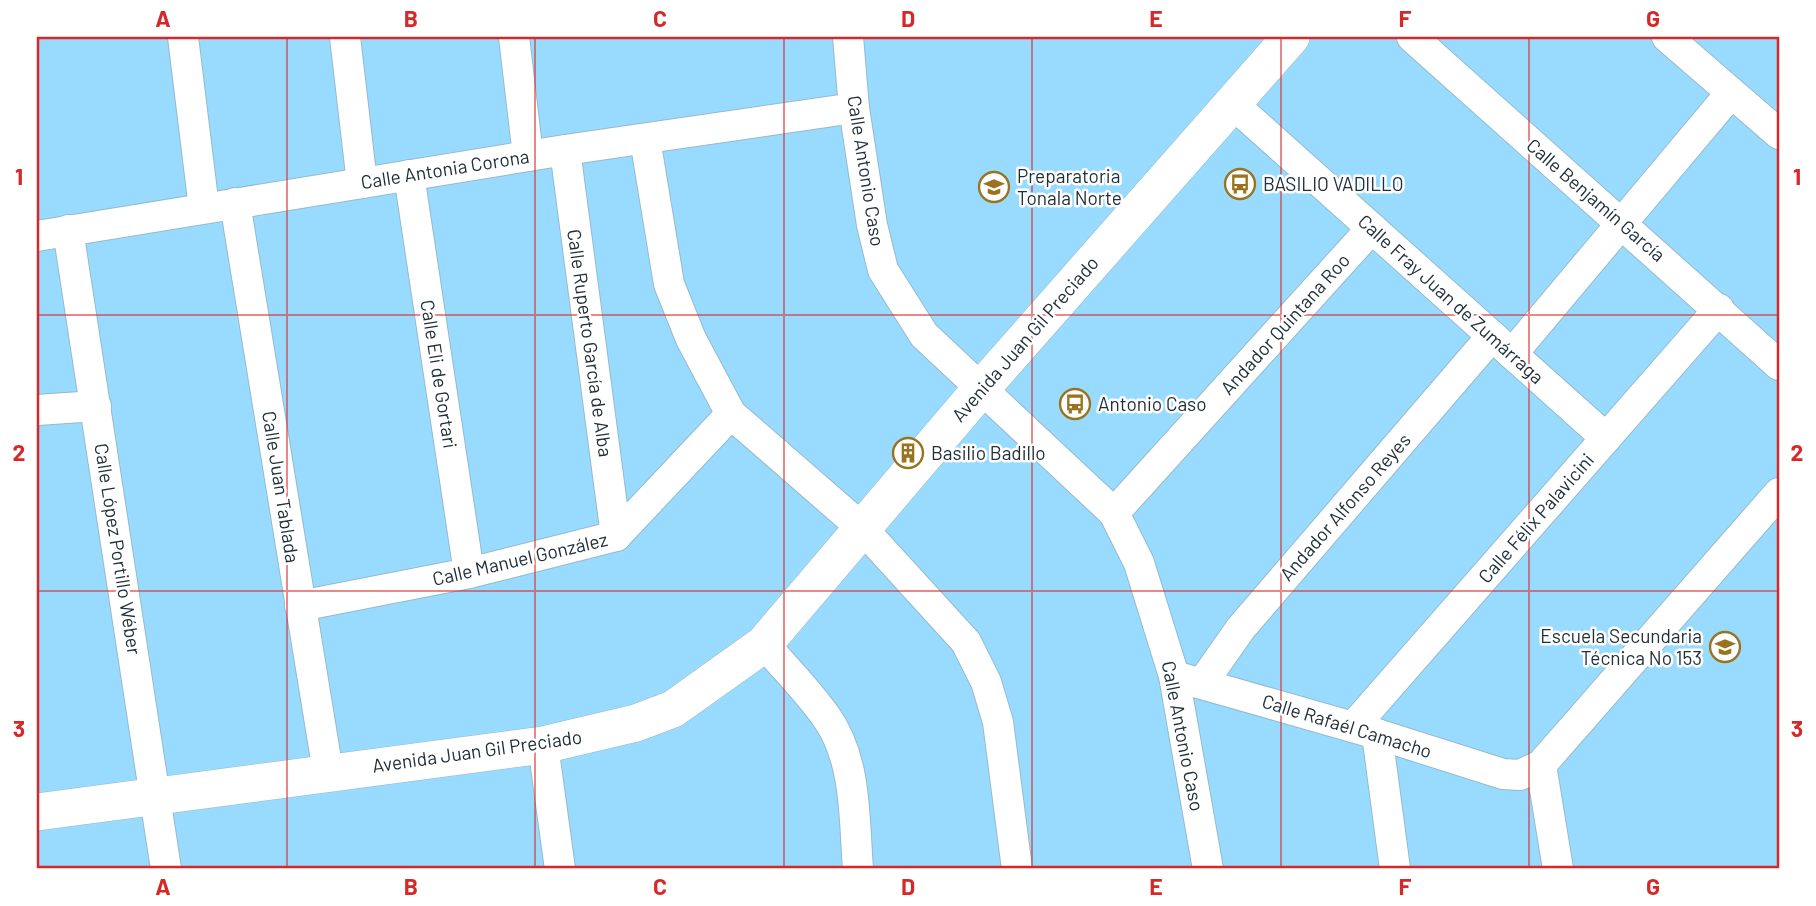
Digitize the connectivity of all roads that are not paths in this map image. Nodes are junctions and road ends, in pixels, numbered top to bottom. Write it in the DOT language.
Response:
graph roads {
  1 [pos="183,37"];
  2 [pos="345,37"];
  3 [pos="514,37"];
  4 [pos="848,37"];
  5 [pos="1291,37"];
  6 [pos="1412,37"];
  7 [pos="1667,37"];
  8 [pos="1731,93"];
  9 [pos="1233,104"];
  10 [pos="854,108"];
  11 [pos="1779,134"];
  12 [pos="645,139"];
  13 [pos="565,150"];
  14 [pos="528,156"];
  15 [pos="409,175"];
  16 [pos="362,183"];
  17 [pos="235,203"];
  18 [pos="204,208"];
  19 [pos="1622,223"];
  20 [pos="1372,228"];
  21 [pos="68,230"];
  22 [pos="37,236"];
  23 [pos="1719,309"];
  24 [pos="1502,345"];
  25 [pos="1779,365"];
  26 [pos="980,390"];
  27 [pos="96,406"];
  28 [pos="37,410"];
  29 [pos="731,414"];
  30 [pos="1606,438"];
  31 [pos="1779,493"];
  32 [pos="1114,513"];
  33 [pos="862,528"];
  34 [pos="616,536"];
  35 [pos="470,573"];
  36 [pos="300,606"];
  37 [pos="764,644"];
  38 [pos="1188,679"];
  39 [pos="1365,730"];
  40 [pos="543,745"];
  41 [pos="1531,770"];
  42 [pos="328,772"];
  43 [pos="155,796"];
  44 [pos="37,812"];
  45 [pos="166,869"];
  46 [pos="560,869"];
  47 [pos="858,869"];
  48 [pos="1017,869"];
  49 [pos="1208,869"];
  50 [pos="1395,869"];
  51 [pos="1558,869"];
  1 -- 18 [label="street"];
  2 -- 16 [label="street"];
  3 -- 14 [label="street"];
  4 -- 10 [label="street, Calle Antonio Caso"];
  5 -- 9 [label="street, Avenida Juan Gil Preciado"];
  6 -- 19 [label="street, Calle Benjamín García"];
  7 -- 8 [label="street"];
  8 -- 11 [label="street"];
  8 -- 19 [label="street, Andador Alfonso Reyes"];
  9 -- 20 [label="street, Calle Fray Juan de Zumárraga"];
  9 -- 26 [label="street, Avenida Juan Gil Preciado"];
  10 -- 12 [label="street, Calle Antonia Corona"];
  10 -- 26 [label="street, Calle Antonio Caso"];
  12 -- 13 [label="street, Calle Antonia Corona"];
  12 -- 29 [label="street"];
  13 -- 14 [label="street, Calle Antonia Corona"];
  13 -- 34 [label="street, Calle Ruperto García de Alba"];
  14 -- 15 [label="street, Calle Antonia Corona"];
  15 -- 16 [label="street, Calle Antonia Corona"];
  15 -- 35 [label="street, Calle Eli de Gortari"];
  16 -- 17 [label="street, Calle Antonia Corona"];
  17 -- 18 [label="street, Calle Antonia Corona"];
  17 -- 36 [label="street, Calle Juan Tablada"];
  18 -- 21 [label="street, Calle Antonia Corona"];
  19 -- 23 [label="street, Calle Benjamín García"];
  19 -- 24 [label="street, Andador Alfonso Reyes"];
  20 -- 24 [label="street, Calle Fray Juan de Zumárraga"];
  20 -- 32 [label="street, Andador Quintana Roo"];
  21 -- 22 [label="street, Calle Antonia Corona"];
  21 -- 27 [label="street, Calle López Portillo Wéber"];
  23 -- 25 [label="street, Calle Benjamín García"];
  23 -- 30 [label="street, Calle Félix Palavicini"];
  24 -- 30 [label="street, Calle Fray Juan de Zumárraga"];
  24 -- 38 [label="street, Andador Alfonso Reyes"];
  26 -- 32 [label="street, Calle Antonio Caso"];
  26 -- 33 [label="street, Avenida Juan Gil Preciado"];
  27 -- 28 [label="street"];
  27 -- 43 [label="street, Calle López Portillo Wéber"];
  29 -- 33 [label="street"];
  29 -- 34 [label="street, Calle Manuel González"];
  30 -- 39 [label="street, Calle Félix Palavicini"];
  31 -- 41 [label="street"];
  32 -- 38 [label="street, Calle Antonio Caso"];
  33 -- 37 [label="street, Avenida Juan Gil Preciado"];
  33 -- 48 [label="street"];
  34 -- 35 [label="street, Calle Manuel González"];
  35 -- 36 [label="street, Calle Manuel González"];
  36 -- 42 [label="street, Calle Juan Tablada"];
  37 -- 40 [label="street, Avenida Juan Gil Preciado"];
  37 -- 47 [label="street"];
  38 -- 39 [label="street, Calle Rafaél Camacho"];
  38 -- 49 [label="street, Calle Antonio Caso"];
  39 -- 41 [label="street, Calle Rafaél Camacho"];
  39 -- 50 [label="street"];
  40 -- 42 [label="street, Avenida Juan Gil Preciado"];
  40 -- 46 [label="street"];
  41 -- 51 [label="street"];
  42 -- 43 [label="street, Avenida Juan Gil Preciado"];
  43 -- 44 [label="street, Avenida Juan Gil Preciado"];
  43 -- 45 [label="street, Calle López Portillo Wéber"];
}
